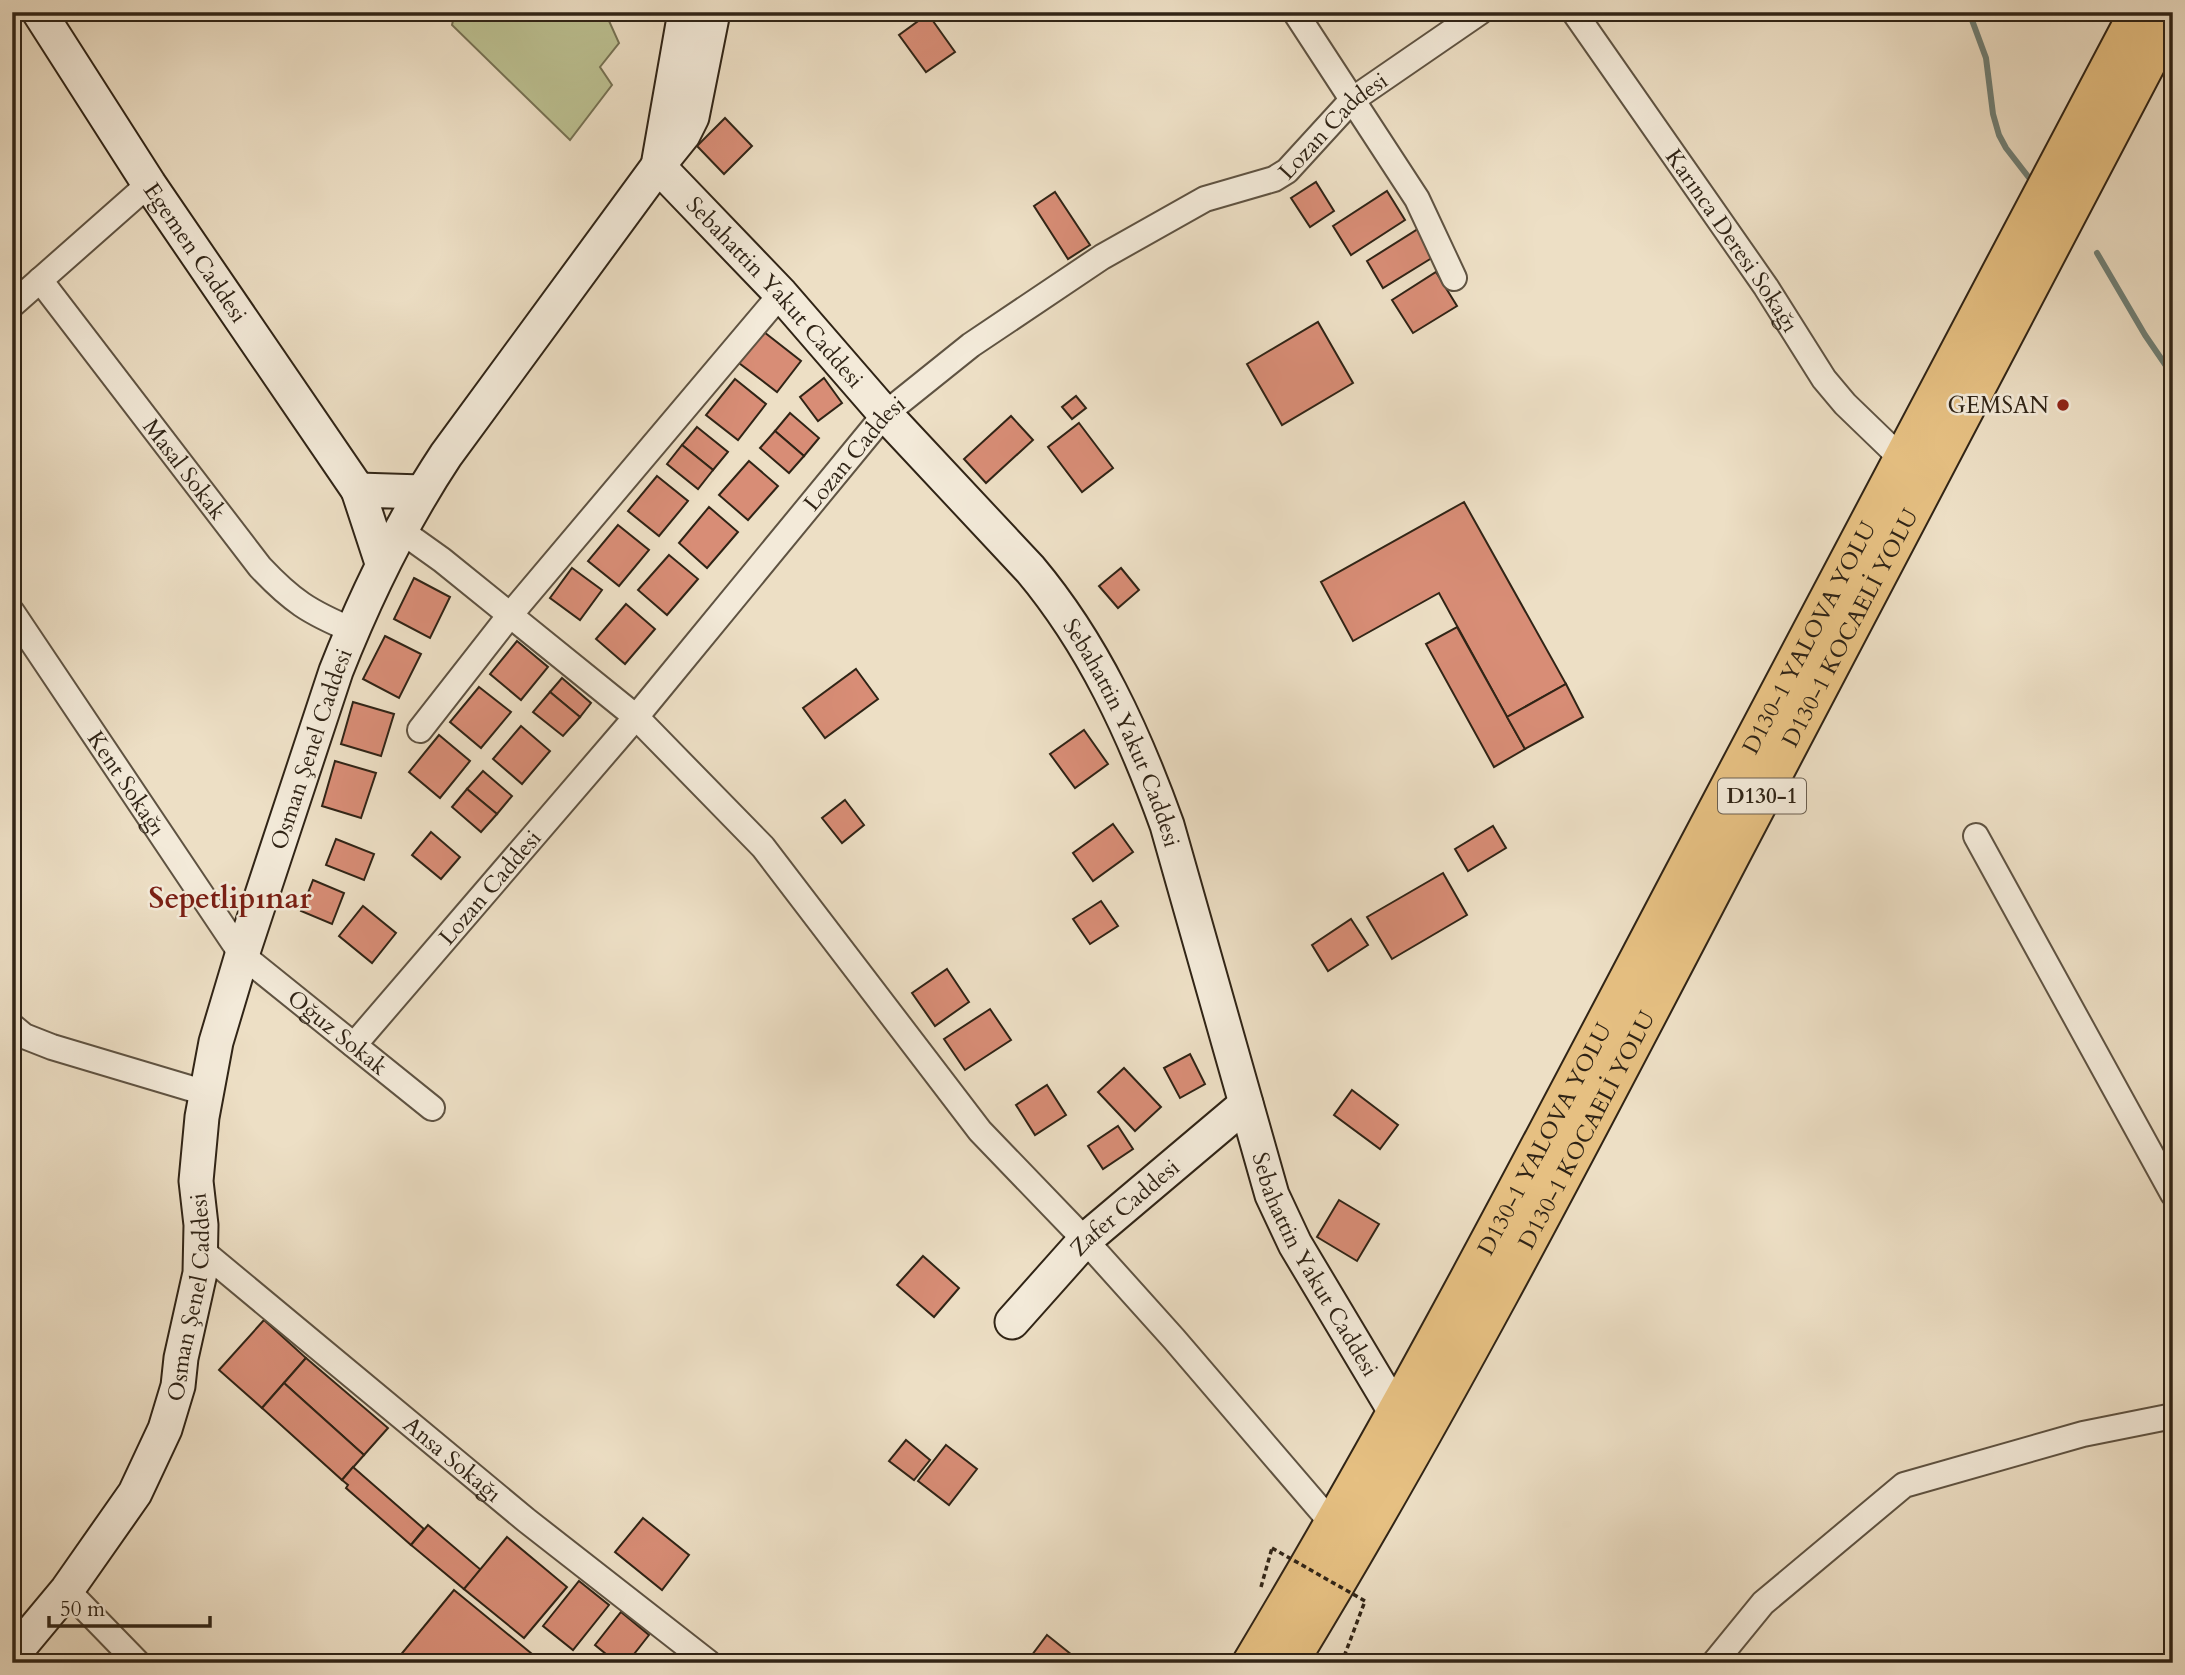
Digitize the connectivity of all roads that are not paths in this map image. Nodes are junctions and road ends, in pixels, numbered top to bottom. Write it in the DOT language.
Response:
graph roads {
  1 [pos="39,12"];
  2 [pos="685,12"];
  3 [pos="713,12"];
  4 [pos="1295,12"];
  5 [pos="1480,12"];
  6 [pos="1574,12"];
  7 [pos="2139,12"];
  8 [pos="2173,12"];
  9 [pos="1352,100"];
  10 [pos="658,166"];
  11 [pos="149,184"];
  12 [pos="1454,278"];
  13 [pos="40,281"];
  14 [pos="781,294"];
  15 [pos="12,305"];
  16 [pos="885,414"];
  17 [pos="1903,460"];
  18 [pos="358,491"];
  19 [pos="422,492"];
  20 [pos="400,530"];
  21 [pos="382,563"];
  22 [pos="12,612"];
  23 [pos="510,615"];
  24 [pos="352,629"];
  25 [pos="635,717"];
  26 [pos="420,730"];
  27 [pos="1976,836"];
  28 [pos="242,955"];
  29 [pos="12,1026"];
  30 [pos="354,1045"];
  31 [pos="206,1093"];
  32 [pos="1246,1104"];
  33 [pos="432,1108"];
  34 [pos="2173,1194"];
  35 [pos="1085,1240"];
  36 [pos="201,1250"];
  37 [pos="1012,1322"];
  38 [pos="1392,1407"];
  39 [pos="2173,1416"];
  40 [pos="1325,1515"];
  41 [pos="1330,1581"];
  42 [pos="67,1590"];
  43 [pos="12,1656"];
  44 [pos="1293,1661"];
  45 [pos="138,1663"];
  46 [pos="709,1663"];
  47 [pos="1238,1663"];
  48 [pos="1252,1663"];
  49 [pos="1714,1663"];
  1 -- 11 [label="street, Egemen Caddesi"];
  2 -- 10 [label="street, Osman Şenel Caddesi"];
  3 -- 10 [label="street, Osman Şenel Caddesi"];
  4 -- 9 [label="street"];
  5 -- 9 [label="street, Lozan Caddesi"];
  6 -- 17 [label="street, Karınca Deresi Sokağı"];
  7 -- 17 [label="highway, D130-1 YALOVA YOLU / D130-1"];
  8 -- 41 [label="highway, D130-1 KOCAELİ YOLU / D130-1"];
  9 -- 12 [label="street"];
  9 -- 16 [label="street, Lozan Caddesi"];
  10 -- 14 [label="street, Sebahattin Yakut Caddesi"];
  10 -- 19 [label="street, Osman Şenel Caddesi"];
  11 -- 13 [label="street"];
  11 -- 18 [label="street, Egemen Caddesi"];
  13 -- 15 [label="street"];
  13 -- 24 [label="street, Masal Sokak"];
  14 -- 16 [label="street, Sebahattin Yakut Caddesi"];
  14 -- 23 [label="street"];
  16 -- 25 [label="street, Lozan Caddesi"];
  16 -- 32 [label="street, Sebahattin Yakut Caddesi"];
  17 -- 38 [label="highway, D130-1 YALOVA YOLU / D130-1"];
  18 -- 19 [label="street"];
  18 -- 21 [label="street, Egemen Caddesi"];
  19 -- 20 [label="street, Osman Şenel Caddesi"];
  20 -- 21 [label="street, Osman Şenel Caddesi"];
  20 -- 23 [label="street"];
  21 -- 24 [label="street, Osman Şenel Caddesi"];
  22 -- 28 [label="street, Kent Sokağı"];
  23 -- 25 [label="street"];
  23 -- 26 [label="street"];
  24 -- 28 [label="street, Osman Şenel Caddesi"];
  25 -- 30 [label="street, Lozan Caddesi"];
  25 -- 35 [label="street"];
  27 -- 34 [label="street"];
  28 -- 30 [label="street, Oğuz Sokak"];
  28 -- 31 [label="street, Osman Şenel Caddesi"];
  29 -- 31 [label="street"];
  30 -- 33 [label="street, Oğuz Sokak"];
  31 -- 36 [label="street, Osman Şenel Caddesi"];
  32 -- 35 [label="street, Zafer Caddesi"];
  32 -- 38 [label="street, Sebahattin Yakut Caddesi"];
  35 -- 37 [label="street, Zafer Caddesi"];
  35 -- 40 [label="street"];
  36 -- 42 [label="street, Osman Şenel Caddesi"];
  36 -- 46 [label="street, Ansa Sokağı"];
  38 -- 40 [label="street"];
  38 -- 41 [label="highway, D130-1 YALOVA YOLU / D130-1"];
  39 -- 49 [label="street"];
  40 -- 47 [label="street"];
  41 -- 44 [label="highway, D130-1"];
  41 -- 48 [label="highway, D130-1 YALOVA YOLU / D130-1"];
  42 -- 43 [label="street, Osman Şenel Caddesi"];
  42 -- 45 [label="street"];
}
